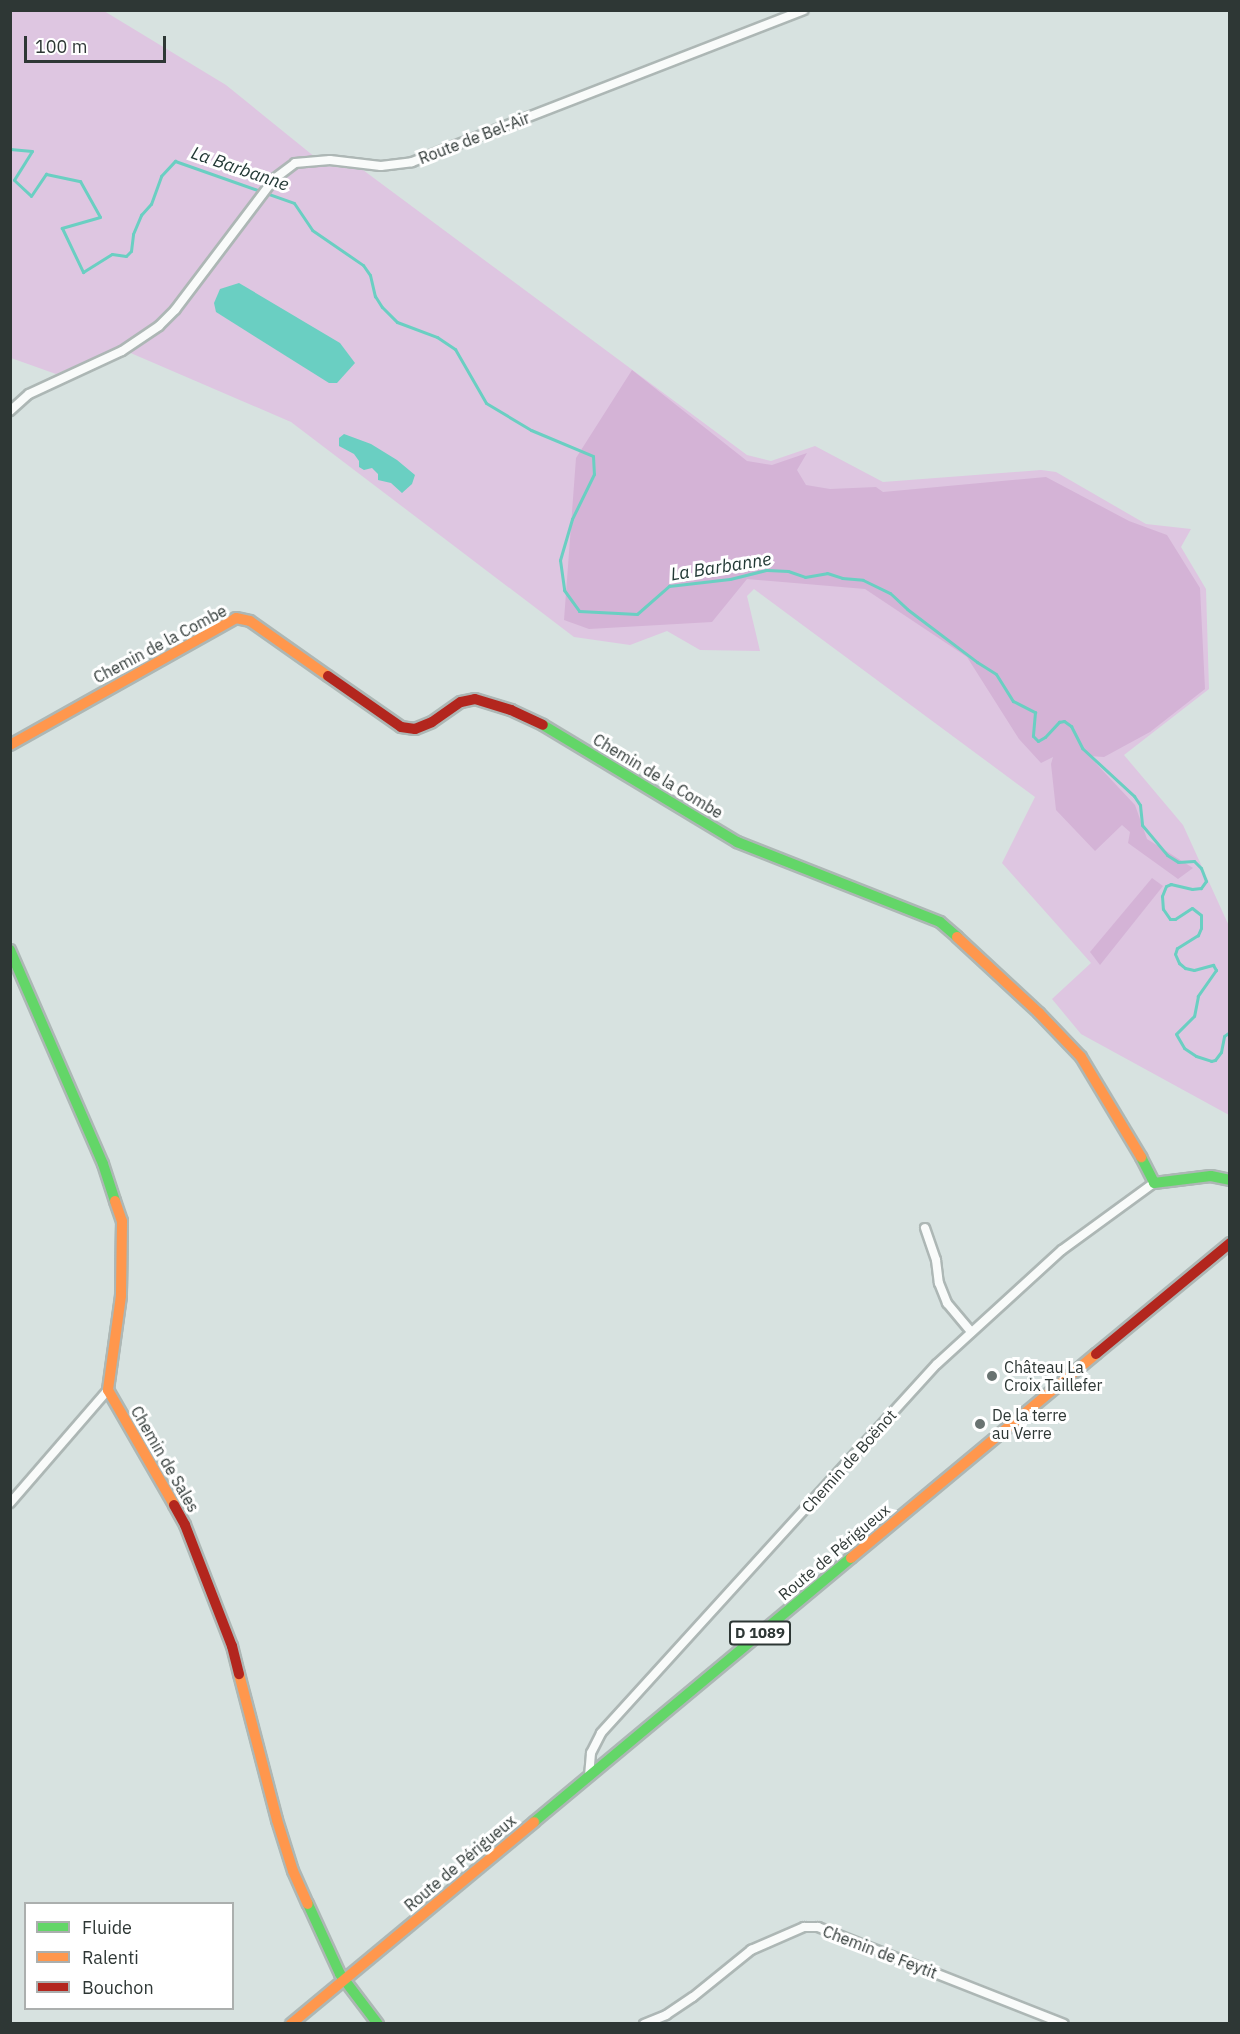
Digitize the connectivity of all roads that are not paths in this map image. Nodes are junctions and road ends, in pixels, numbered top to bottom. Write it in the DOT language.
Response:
graph roads {
  1 [pos="804,10"];
  2 [pos="10,411"];
  3 [pos="10,745"];
  4 [pos="10,950"];
  5 [pos="1230,1180"];
  6 [pos="1154,1183"];
  7 [pos="925,1228"];
  8 [pos="1230,1243"];
  9 [pos="971,1332"];
  10 [pos="108,1390"];
  11 [pos="10,1503"];
  12 [pos="589,1776"];
  13 [pos="345,1979"];
  14 [pos="291,2024"];
  15 [pos="378,2024"];
  16 [pos="644,2024"];
  17 [pos="1064,2024"];
  1 -- 2 [label="street, Route de Bel-Air"];
  3 -- 6 [label="street, Chemin de la Combe"];
  4 -- 10 [label="street"];
  5 -- 6 [label="street"];
  6 -- 9 [label="street, Chemin de Boënot"];
  7 -- 9 [label="street"];
  8 -- 12 [label="street, Route de Périgueux / D 1089"];
  9 -- 12 [label="street, Chemin de Boënot"];
  10 -- 11 [label="street"];
  10 -- 13 [label="street, Chemin de Sales"];
  12 -- 13 [label="street, Route de Périgueux / D 1089"];
  13 -- 14 [label="street, Route de Périgueux / D 1089"];
  13 -- 15 [label="street, Chemin de Sales"];
  16 -- 17 [label="street, Chemin de Feytit"];
}
